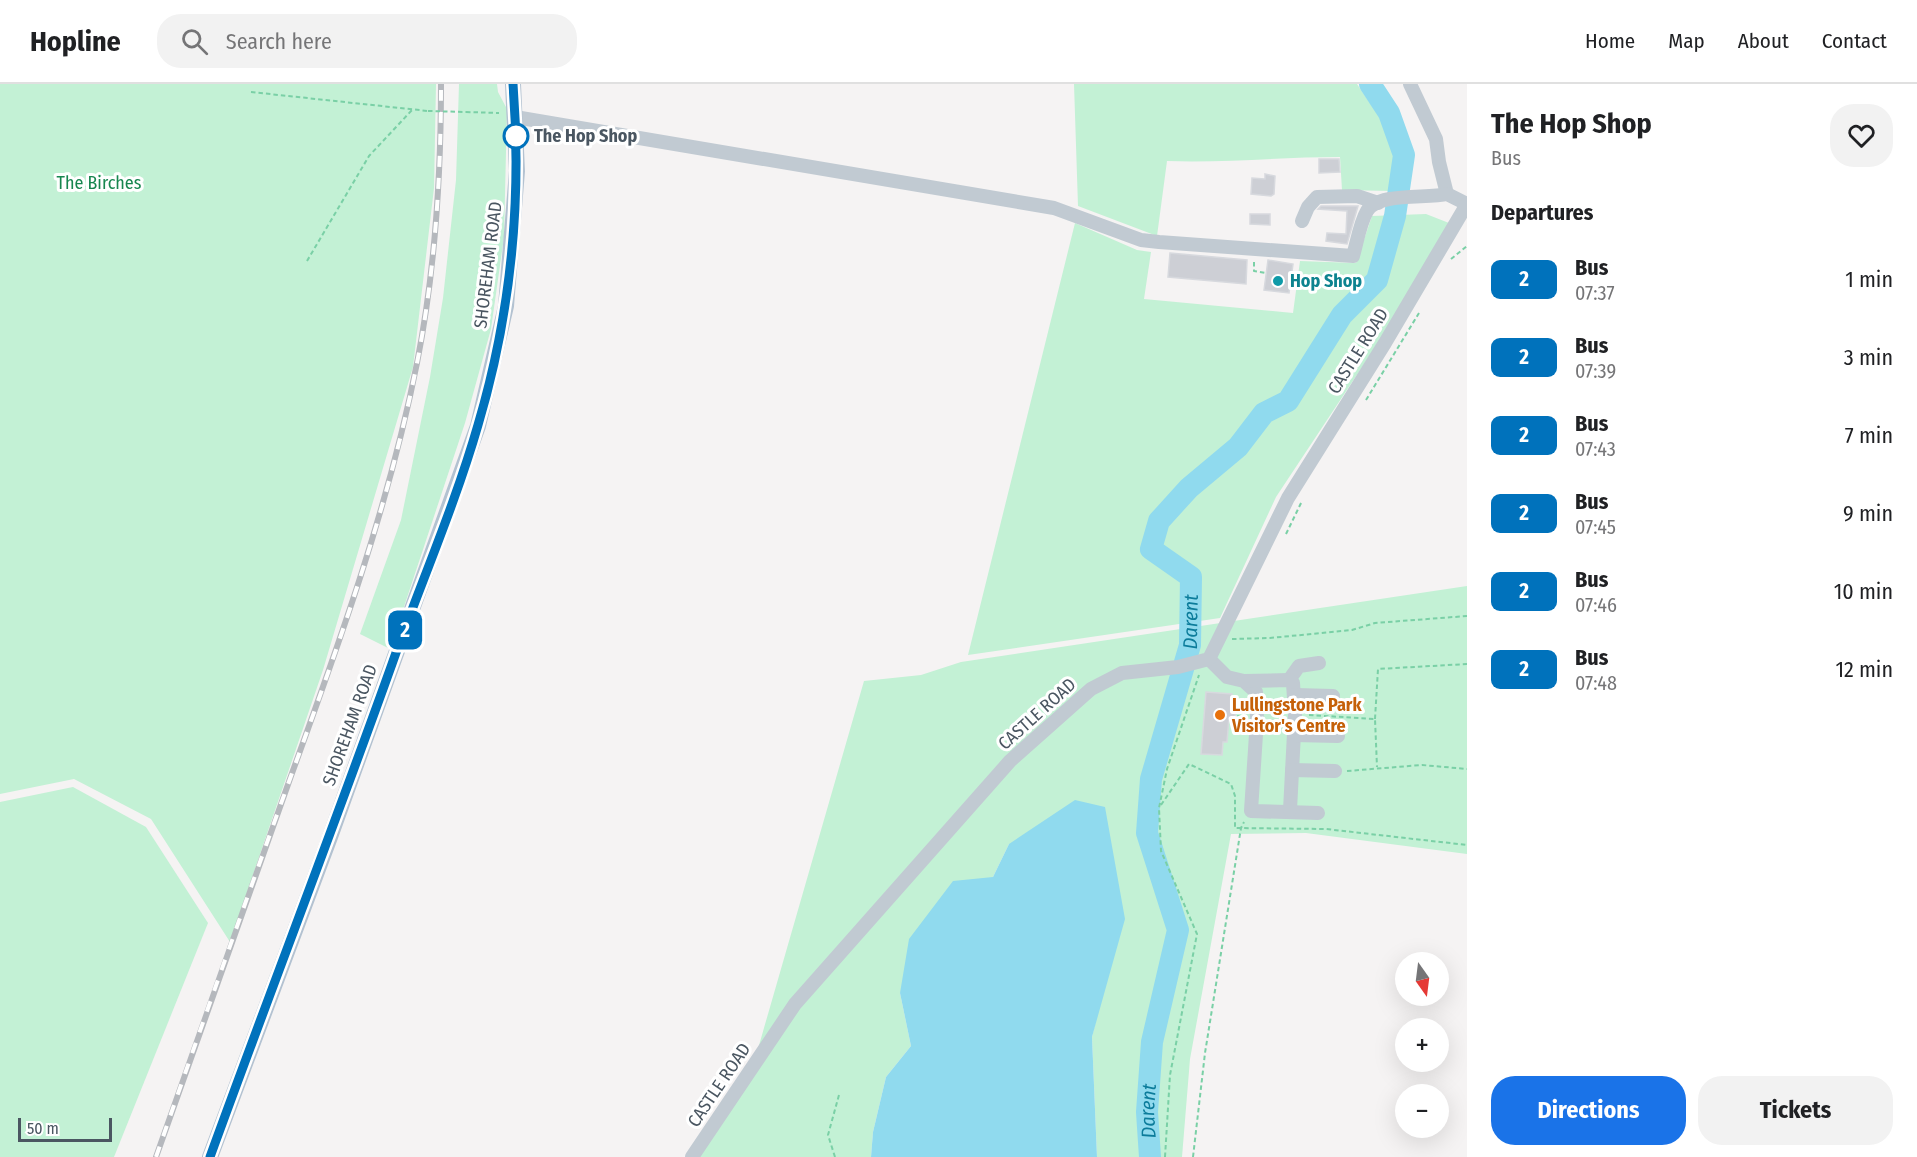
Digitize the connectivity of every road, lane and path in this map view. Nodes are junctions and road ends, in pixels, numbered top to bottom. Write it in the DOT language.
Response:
graph roads {
  1 [pos="513,84"];
  2 [pos="1410,84"];
  3 [pos="251,92"];
  4 [pos="412,110"];
  5 [pos="515,115"];
  6 [pos="1447,194"];
  7 [pos="1381,201"];
  8 [pos="1467,204"];
  9 [pos="1302,221"];
  10 [pos="1463,223"];
  11 [pos="1467,246"];
  12 [pos="1255,250"];
  13 [pos="307,261"];
  14 [pos="1447,262"];
  15 [pos="1266,273"];
  16 [pos="1420,311"];
  17 [pos="1362,407"];
  18 [pos="1307,492"];
  19 [pos="1286,534"];
  20 [pos="1467,616"];
  21 [pos="1226,637"];
  22 [pos="1200,662"];
  23 [pos="1319,663"];
  24 [pos="1467,664"];
  25 [pos="1289,680"];
  26 [pos="1245,681"];
  27 [pos="1295,695"];
  28 [pos="1333,696"];
  29 [pos="1375,719"];
  30 [pos="1294,735"];
  31 [pos="1338,736"];
  32 [pos="1467,769"];
  33 [pos="1292,771"];
  34 [pos="1335,771"];
  35 [pos="1159,808"];
  36 [pos="1290,810"];
  37 [pos="1251,811"];
  38 [pos="1318,813"];
  39 [pos="1241,828"];
  40 [pos="1467,845"];
  41 [pos="840,1095"];
  42 [pos="210,1157"];
  43 [pos="692,1157"];
  44 [pos="835,1157"];
  45 [pos="1165,1157"];
  46 [pos="1193,1157"];
  1 -- 5 [label="main road, SHOREHAM ROAD"];
  2 -- 6 [label="street"];
  3 -- 4 [label="path"];
  4 -- 5 [label="path, bridge"];
  4 -- 13 [label="path"];
  5 -- 12 [label="street"];
  5 -- 42 [label="main road, SHOREHAM ROAD"];
  6 -- 7 [label="street"];
  6 -- 8 [label="street"];
  7 -- 9 [label="street"];
  7 -- 12 [label="street"];
  8 -- 10 [label="street, CASTLE ROAD"];
  10 -- 22 [label="street, CASTLE ROAD"];
  11 -- 14 [label="path"];
  12 -- 15 [label="path"];
  16 -- 17 [label="path"];
  18 -- 19 [label="path"];
  20 -- 21 [label="path"];
  22 -- 26 [label="street"];
  22 -- 35 [label="path"];
  22 -- 43 [label="street, CASTLE ROAD"];
  23 -- 25 [label="street"];
  24 -- 29 [label="path"];
  25 -- 26 [label="street"];
  25 -- 27 [label="street"];
  26 -- 37 [label="street"];
  27 -- 28 [label="street"];
  27 -- 30 [label="street"];
  30 -- 31 [label="street"];
  30 -- 33 [label="street"];
  32 -- 34 [label="path"];
  33 -- 34 [label="street"];
  33 -- 36 [label="street"];
  35 -- 39 [label="path"];
  35 -- 45 [label="path"];
  36 -- 37 [label="street"];
  36 -- 38 [label="street"];
  37 -- 39 [label="path"];
  39 -- 40 [label="path"];
  39 -- 46 [label="path"];
  41 -- 44 [label="path"];
}
